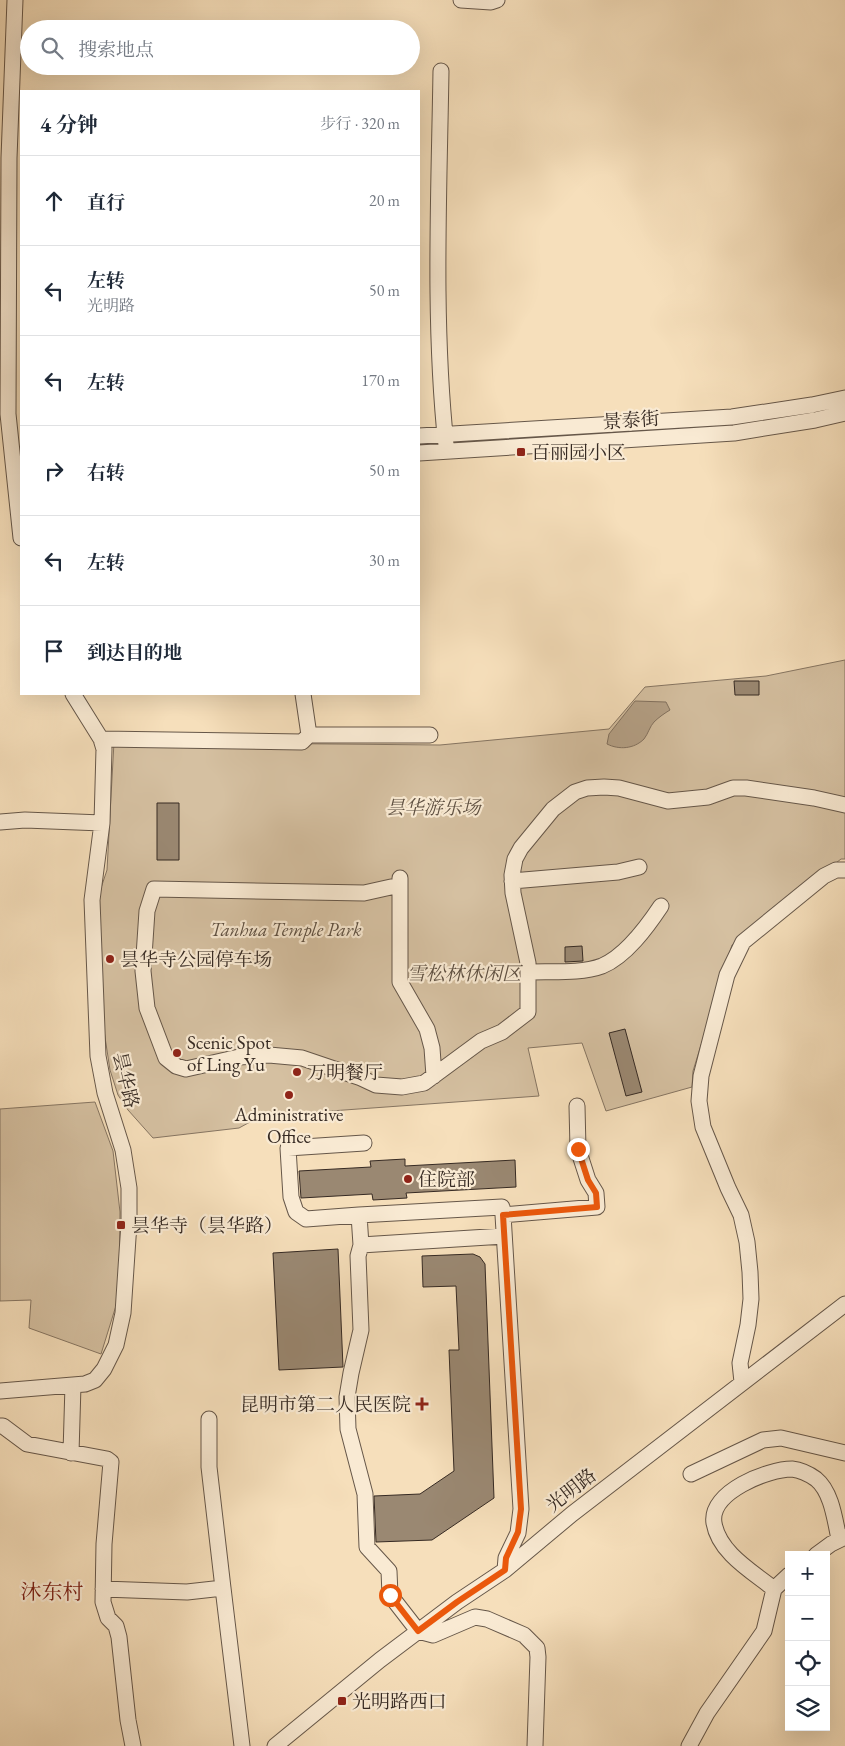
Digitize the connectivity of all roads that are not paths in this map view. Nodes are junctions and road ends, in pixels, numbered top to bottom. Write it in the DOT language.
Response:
graph roads {
  1 [pos="15,0"];
  2 [pos="462,0"];
  3 [pos="497,0"];
  4 [pos="441,71"];
  5 [pos="5,134"];
  6 [pos="845,398"];
  7 [pos="845,413"];
  8 [pos="445,435"];
  9 [pos="420,436"];
  10 [pos="447,451"];
  11 [pos="420,452"];
  12 [pos="12,460"];
  13 [pos="12,476"];
  14 [pos="20,531"];
  15 [pos="74,695"];
  16 [pos="303,695"];
  17 [pos="309,735"];
  18 [pos="430,735"];
  19 [pos="101,739"];
  20 [pos="845,805"];
  21 [pos="0,822"];
  22 [pos="102,823"];
  23 [pos="639,867"];
  24 [pos="845,870"];
  25 [pos="512,881"];
  26 [pos="661,906"];
  27 [pos="529,972"];
  28 [pos="434,1076"];
  29 [pos="577,1106"];
  30 [pos="364,1143"];
  31 [pos="359,1215"];
  32 [pos="503,1215"];
  33 [pos="504,1236"];
  34 [pos="361,1245"];
  35 [pos="845,1304"];
  36 [pos="742,1382"];
  37 [pos="73,1385"];
  38 [pos="0,1391"];
  39 [pos="208,1419"];
  40 [pos="0,1426"];
  41 [pos="71,1453"];
  42 [pos="845,1453"];
  43 [pos="691,1474"];
  44 [pos="842,1538"];
  45 [pos="822,1551"];
  46 [pos="505,1570"];
  47 [pos="785,1579"];
  48 [pos="223,1588"];
  49 [pos="103,1589"];
  50 [pos="774,1589"];
  51 [pos="418,1631"];
  52 [pos="133,1746"];
  53 [pos="242,1746"];
  54 [pos="275,1746"];
  55 [pos="536,1746"];
  56 [pos="689,1746"];
  1 -- 5 [label="street"];
  2 -- 3 [label="street"];
  4 -- 8 [label="street"];
  5 -- 12 [label="street"];
  6 -- 8 [label="street, 景泰街"];
  7 -- 10 [label="street, 景泰街"];
  8 -- 9 [label="street, 景泰街"];
  8 -- 10 [label="street"];
  10 -- 11 [label="street, 景泰街"];
  12 -- 13 [label="street"];
  13 -- 14 [label="street"];
  15 -- 19 [label="street, 昙华路"];
  16 -- 17 [label="street"];
  17 -- 18 [label="street"];
  17 -- 19 [label="street"];
  19 -- 22 [label="street, 昙华路"];
  20 -- 25 [label="street"];
  21 -- 22 [label="street"];
  22 -- 37 [label="street, 昙华路"];
  23 -- 25 [label="street"];
  24 -- 36 [label="street"];
  25 -- 27 [label="street"];
  26 -- 27 [label="street"];
  27 -- 28 [label="street"];
  28 -- 28 [label="street"];
  29 -- 32 [label="street"];
  30 -- 31 [label="street"];
  31 -- 32 [label="street"];
  31 -- 34 [label="street"];
  32 -- 33 [label="street"];
  33 -- 34 [label="street"];
  33 -- 46 [label="street"];
  34 -- 51 [label="street"];
  35 -- 36 [label="street, 光明路"];
  36 -- 46 [label="street, 光明路"];
  37 -- 38 [label="street, 昙华路"];
  37 -- 41 [label="street"];
  39 -- 48 [label="street"];
  40 -- 41 [label="street"];
  41 -- 49 [label="street"];
  42 -- 43 [label="street"];
  44 -- 45 [label="street"];
  44 -- 50 [label="street"];
  46 -- 51 [label="street, 光明路"];
  47 -- 50 [label="street"];
  48 -- 49 [label="street"];
  48 -- 53 [label="street"];
  49 -- 52 [label="street"];
  50 -- 56 [label="street"];
  51 -- 54 [label="street, 光明路"];
  51 -- 55 [label="street"];
}
